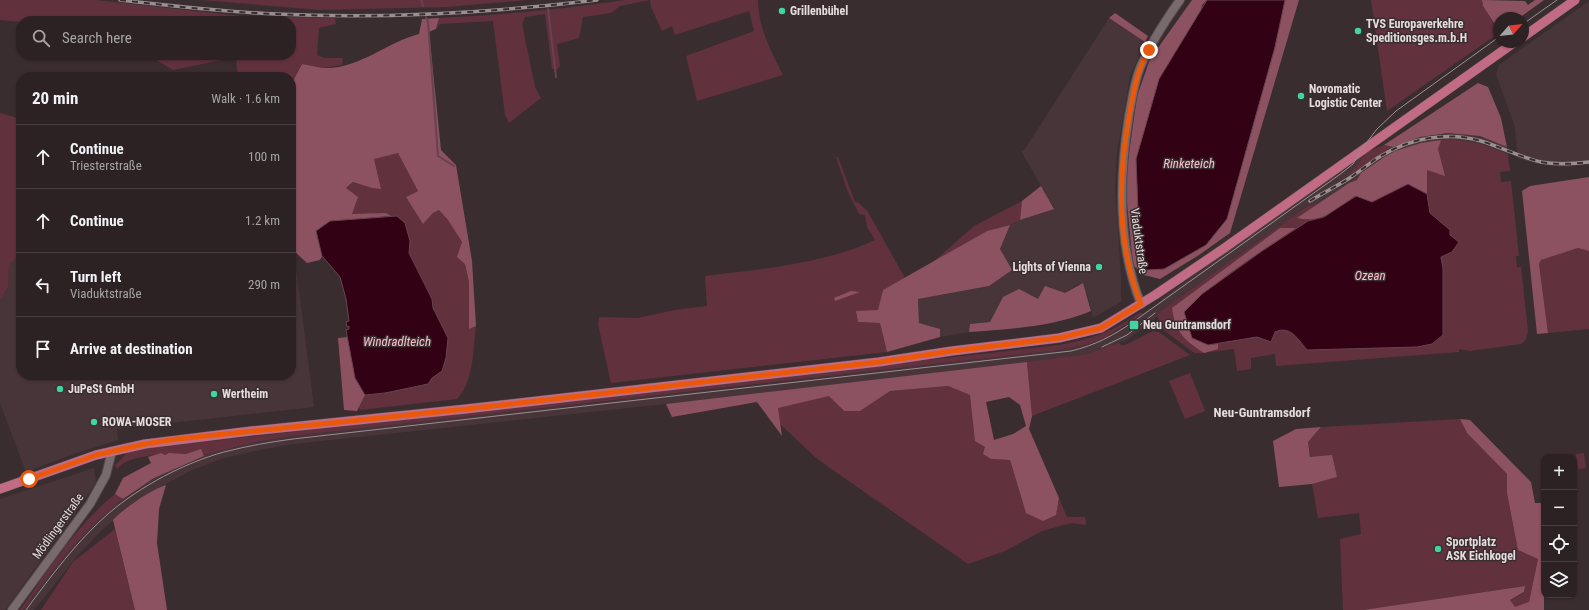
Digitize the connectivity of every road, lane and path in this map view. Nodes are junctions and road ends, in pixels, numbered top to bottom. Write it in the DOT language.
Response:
graph roads {
  1 [pos="1180,0"];
  2 [pos="1575,0"];
  3 [pos="1529,32"];
  4 [pos="1507,48"];
  5 [pos="1141,304"];
  6 [pos="112,451"];
  7 [pos="0,489"];
  8 [pos="12,610"];
  1 -- 5 [label="street, Viaduktstraße"];
  2 -- 3 [label="main road"];
  4 -- 5 [label="main road"];
  5 -- 6 [label="main road"];
  6 -- 7 [label="main road"];
  6 -- 8 [label="street, Mödlingerstraße"];
}
